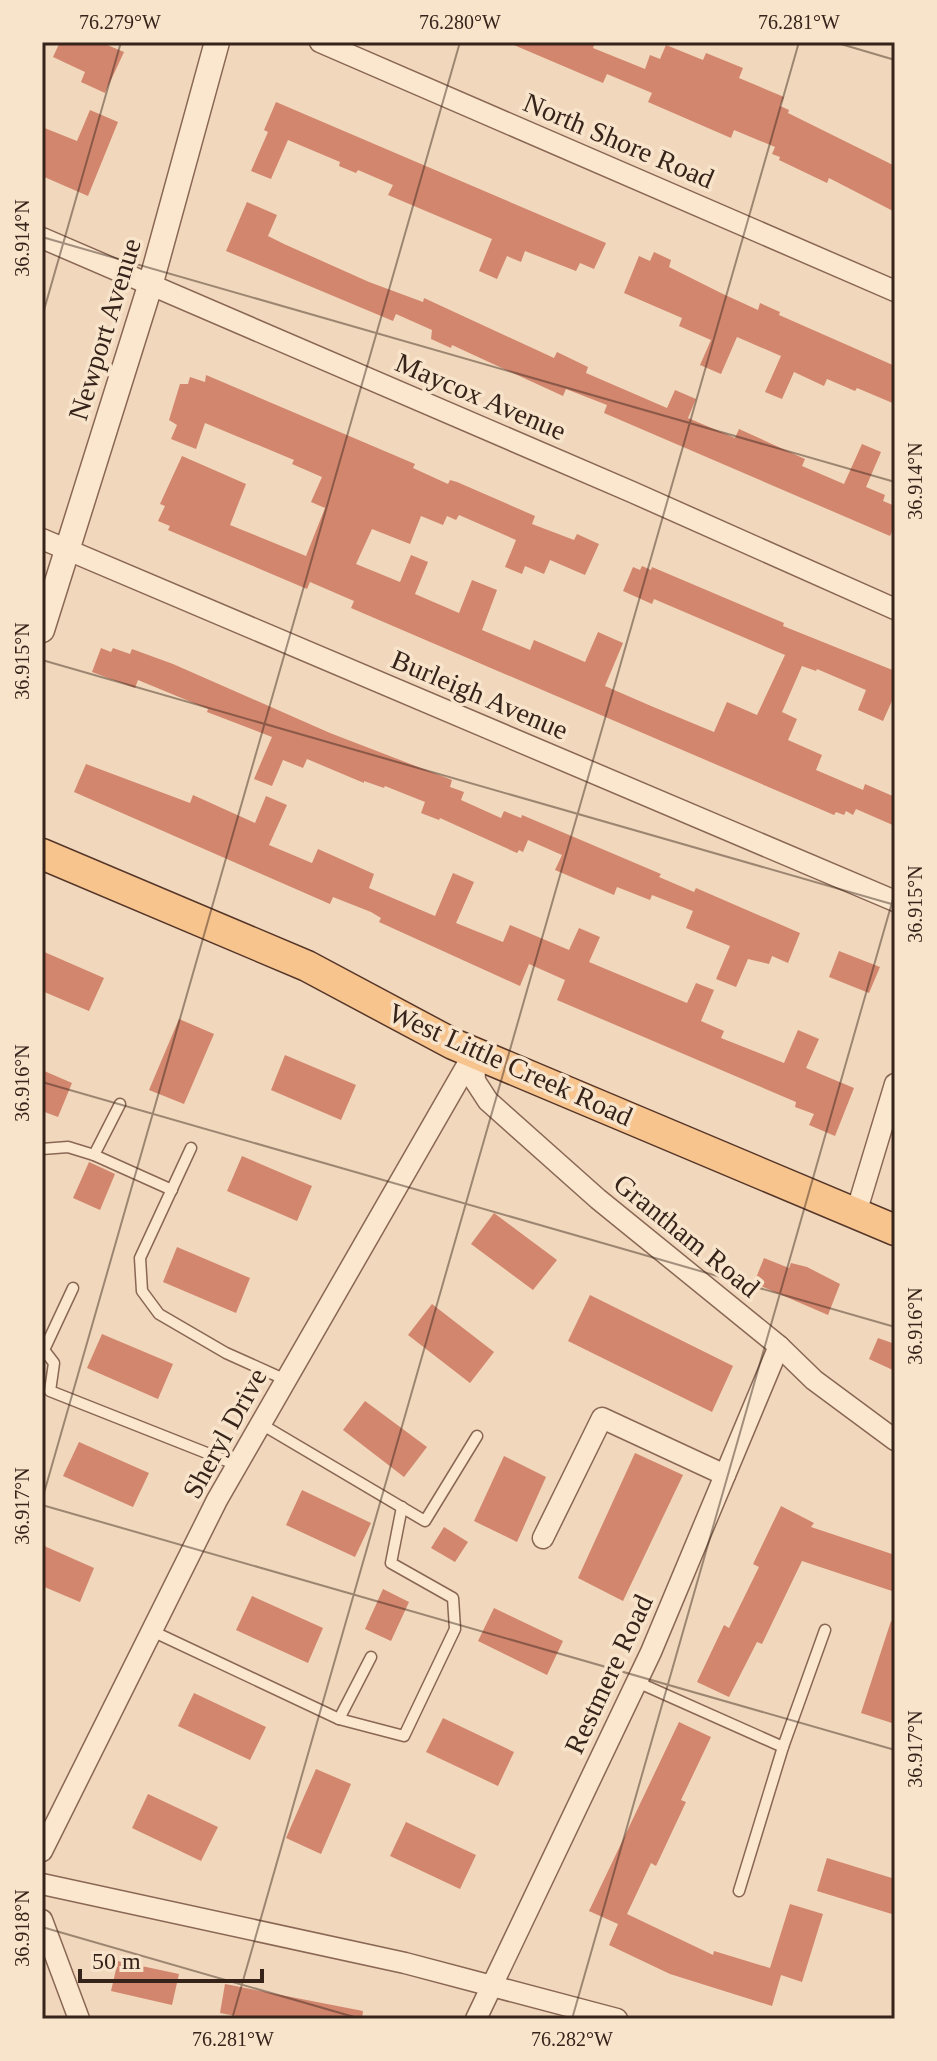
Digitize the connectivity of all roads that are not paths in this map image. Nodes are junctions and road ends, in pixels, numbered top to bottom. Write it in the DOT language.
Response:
graph roads {
  1 [pos="217,42"];
  2 [pos="320,42"];
  3 [pos="42,238"];
  4 [pos="150,286"];
  5 [pos="895,291"];
  6 [pos="42,539"];
  7 [pos="69,550"];
  8 [pos="895,609"];
  9 [pos="42,630"];
  10 [pos="42,854"];
  11 [pos="895,901"];
  12 [pos="474,1053"];
  13 [pos="895,1084"];
  14 [pos="120,1104"];
  15 [pos="191,1148"];
  16 [pos="42,1149"];
  17 [pos="94,1155"];
  18 [pos="172,1190"];
  19 [pos="856,1213"];
  20 [pos="895,1230"];
  21 [pos="73,1288"];
  22 [pos="779,1346"];
  23 [pos="286,1380"];
  24 [pos="261,1424"];
  25 [pos="477,1436"];
  26 [pos="895,1440"];
  27 [pos="237,1465"];
  28 [pos="725,1475"];
  29 [pos="402,1507"];
  30 [pos="543,1538"];
  31 [pos="825,1630"];
  32 [pos="152,1631"];
  33 [pos="371,1657"];
  34 [pos="637,1682"];
  35 [pos="339,1719"];
  36 [pos="783,1747"];
  37 [pos="42,1851"];
  38 [pos="42,1884"];
  39 [pos="739,1891"];
  40 [pos="42,1920"];
  41 [pos="492,1986"];
  42 [pos="79,2019"];
  43 [pos="476,2019"];
  44 [pos="617,2019"];
  1 -- 4 [label="street, Newport Avenue"];
  2 -- 5 [label="street, North Shore Road"];
  3 -- 4 [label="street, Maycox Avenue"];
  4 -- 7 [label="street, Newport Avenue"];
  4 -- 8 [label="street, Maycox Avenue"];
  6 -- 7 [label="street, Burleigh Avenue"];
  7 -- 9 [label="street, Newport Avenue"];
  7 -- 11 [label="street, Burleigh Avenue"];
  10 -- 12 [label="main road, West Little Creek Road"];
  12 -- 19 [label="main road, West Little Creek Road"];
  12 -- 22 [label="street, Grantham Road"];
  12 -- 23 [label="street, Sheryl Drive"];
  13 -- 19 [label="street"];
  14 -- 17 [label="lane"];
  15 -- 18 [label="lane"];
  16 -- 17 [label="lane"];
  17 -- 18 [label="lane"];
  18 -- 23 [label="lane"];
  19 -- 20 [label="main road, West Little Creek Road"];
  21 -- 27 [label="lane"];
  22 -- 26 [label="street, Grantham Road"];
  22 -- 28 [label="street, Restmere Road"];
  23 -- 24 [label="street, Sheryl Drive"];
  24 -- 27 [label="street, Sheryl Drive"];
  24 -- 29 [label="lane"];
  25 -- 29 [label="lane"];
  27 -- 32 [label="street, Sheryl Drive"];
  28 -- 30 [label="street"];
  28 -- 34 [label="street, Restmere Road"];
  29 -- 35 [label="lane"];
  31 -- 36 [label="lane"];
  32 -- 35 [label="lane"];
  32 -- 37 [label="street, Sheryl Drive"];
  33 -- 35 [label="lane"];
  34 -- 36 [label="lane"];
  34 -- 41 [label="street, Restmere Road"];
  36 -- 39 [label="lane"];
  38 -- 41 [label="street"];
  40 -- 42 [label="street"];
  41 -- 43 [label="street, Restmere Road"];
  41 -- 44 [label="street"];
}
